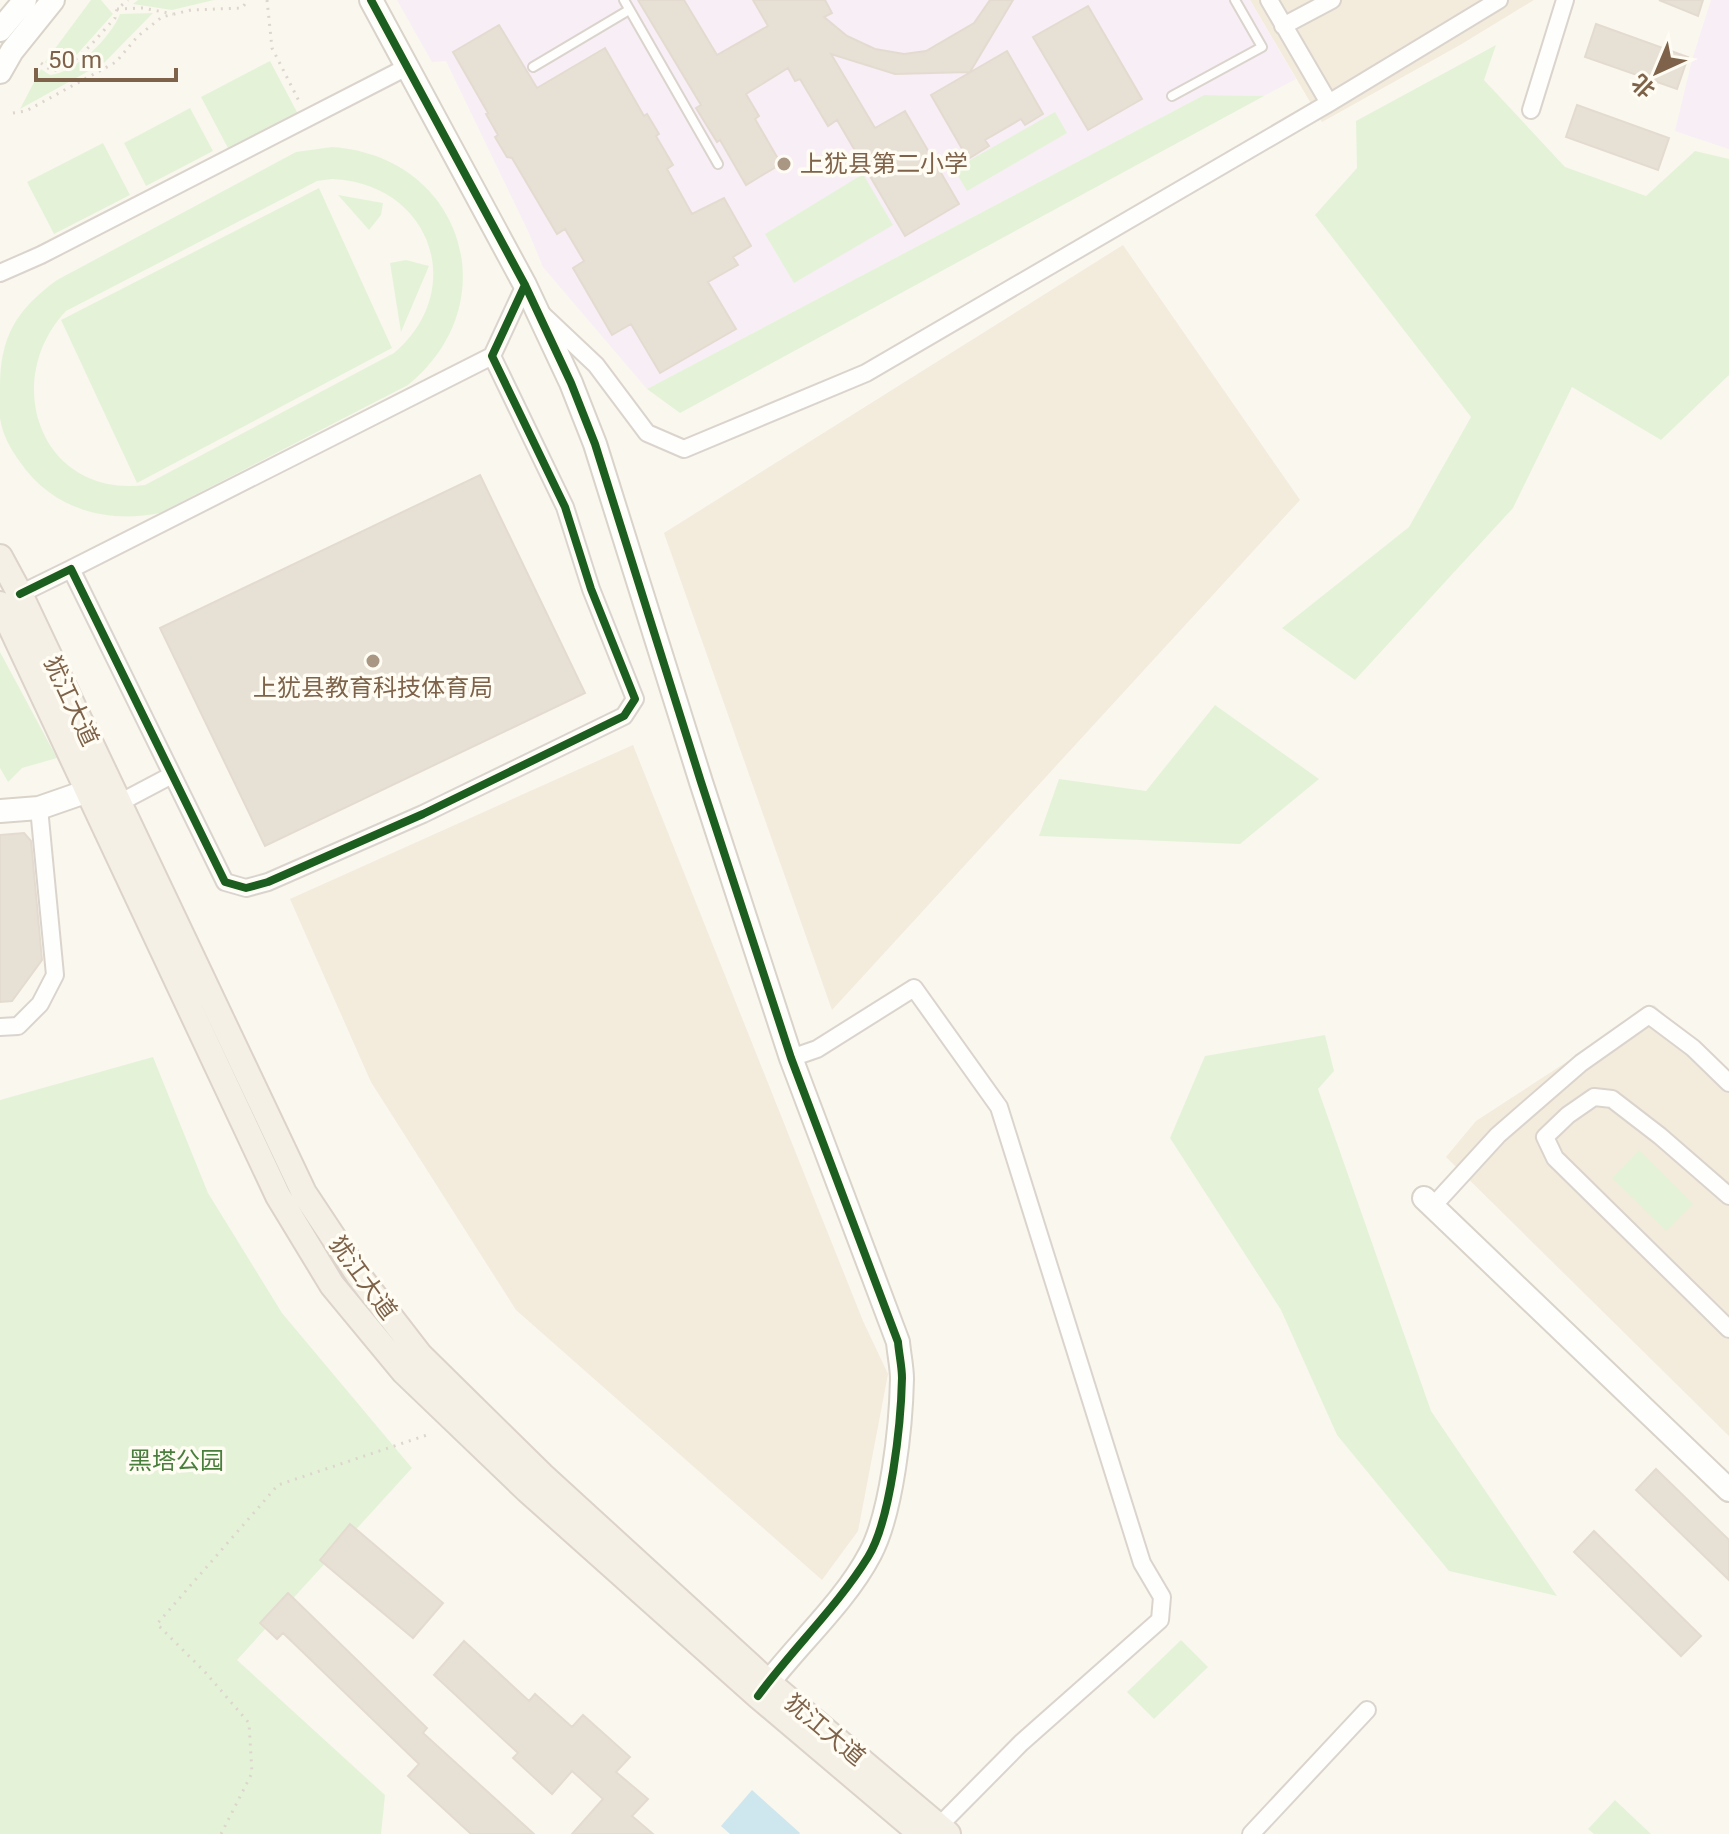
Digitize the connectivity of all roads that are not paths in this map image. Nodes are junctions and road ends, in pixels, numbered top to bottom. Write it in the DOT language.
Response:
graph roads {
  1 [pos="25,0"];
  2 [pos="53,0"];
  3 [pos="371,0"];
  4 [pos="624,0"];
  5 [pos="1235,0"];
  6 [pos="1269,0"];
  7 [pos="1332,0"];
  8 [pos="1499,0"];
  9 [pos="1565,0"];
  10 [pos="629,10"];
  11 [pos="1283,26"];
  12 [pos="0,30"];
  13 [pos="407,67"];
  14 [pos="533,67"];
  15 [pos="0,72"];
  16 [pos="1172,96"];
  17 [pos="1329,103"];
  18 [pos="1531,110"];
  19 [pos="718,164"];
  20 [pos="0,273"];
  21 [pos="525,285"];
  22 [pos="537,310"];
  23 [pos="492,356"];
  24 [pos="0,557"];
  25 [pos="71,569"];
  26 [pos="10,599"];
  27 [pos="172,775"];
  28 [pos="88,791"];
  29 [pos="119,803"];
  30 [pos="39,808"];
  31 [pos="0,811"];
  32 [pos="0,1027"];
  33 [pos="791,1058"];
  34 [pos="1729,1083"];
  35 [pos="1729,1196"];
  36 [pos="1429,1202"];
  37 [pos="1729,1329"];
  38 [pos="1729,1490"];
  39 [pos="763,1689"];
  40 [pos="1367,1710"];
  41 [pos="936,1831"];
  42 [pos="1251,1834"];
  1 -- 12 [label="street"];
  2 -- 15 [label="street"];
  3 -- 13 [label="street"];
  4 -- 10 [label="lane"];
  5 -- 16 [label="lane"];
  6 -- 11 [label="street"];
  7 -- 11 [label="street"];
  8 -- 17 [label="street"];
  9 -- 18 [label="street"];
  10 -- 14 [label="lane"];
  10 -- 19 [label="lane"];
  11 -- 17 [label="street"];
  13 -- 20 [label="street"];
  13 -- 21 [label="street"];
  17 -- 22 [label="street"];
  21 -- 22 [label="street"];
  21 -- 23 [label="street"];
  22 -- 33 [label="street"];
  23 -- 25 [label="street"];
  23 -- 27 [label="street"];
  24 -- 26 [label="main road, 犹江大道"];
  25 -- 26 [label="street"];
  25 -- 27 [label="street"];
  26 -- 28 [label="main road, 犹江大道"];
  26 -- 29 [label="main road, 犹江大道"];
  27 -- 29 [label="street"];
  28 -- 30 [label="street"];
  28 -- 39 [label="main road, 犹江大道"];
  29 -- 39 [label="main road, 犹江大道"];
  30 -- 31 [label="street"];
  30 -- 32 [label="street"];
  33 -- 39 [label="street"];
  33 -- 41 [label="street"];
  34 -- 36 [label="street"];
  35 -- 37 [label="street"];
  36 -- 38 [label="street"];
  39 -- 41 [label="main road, 犹江大道"];
  40 -- 42 [label="street"];
}
